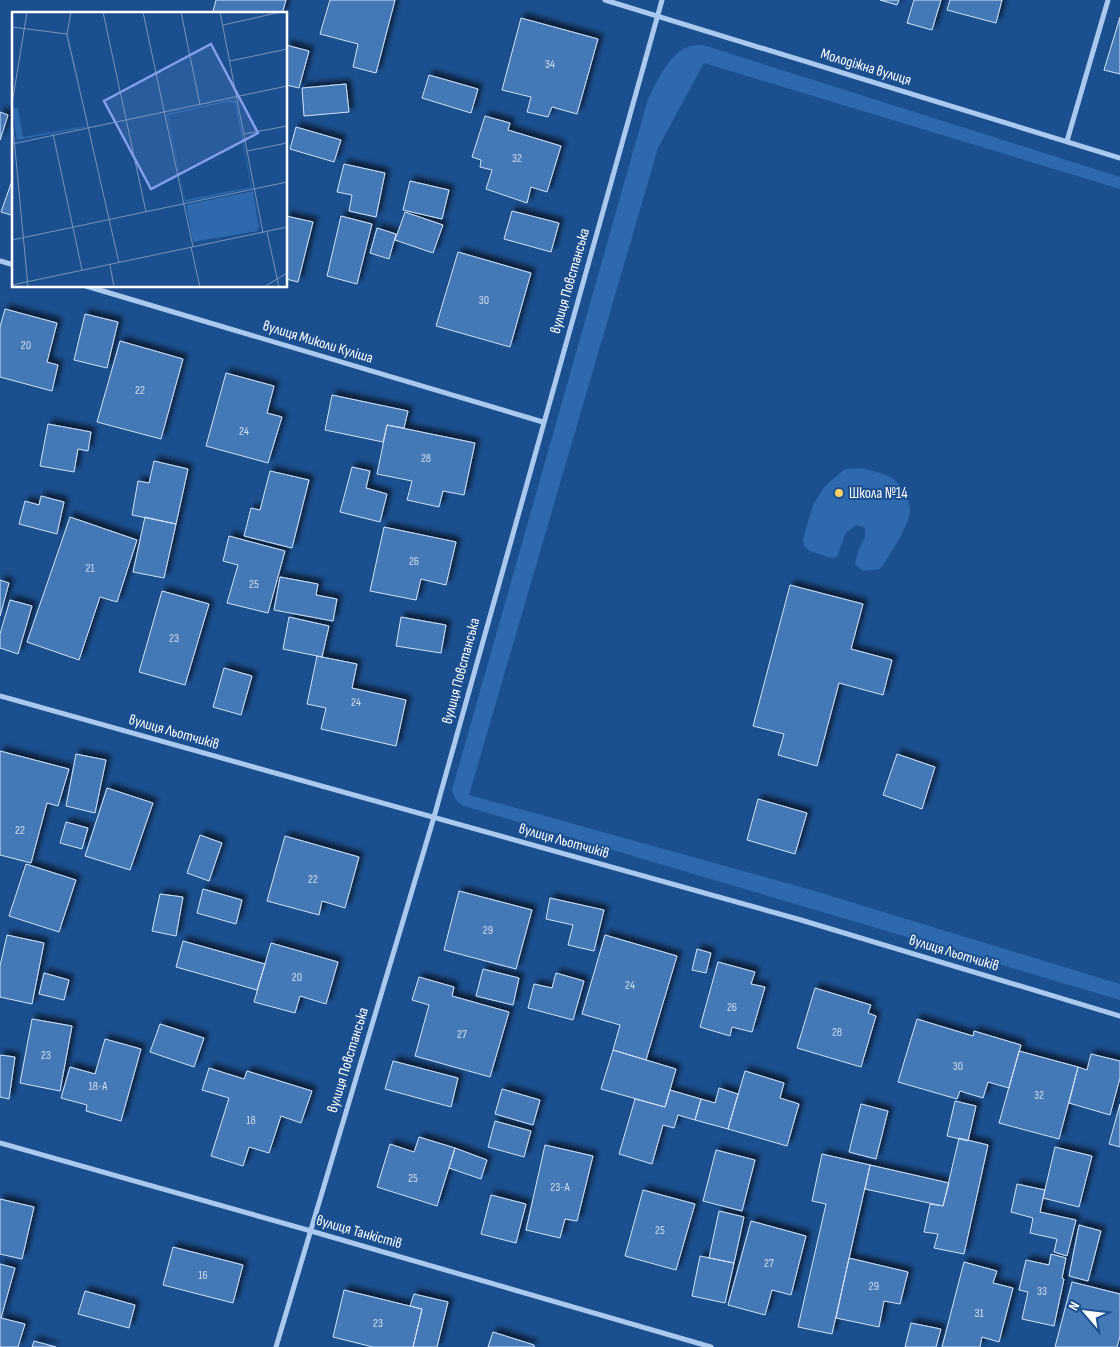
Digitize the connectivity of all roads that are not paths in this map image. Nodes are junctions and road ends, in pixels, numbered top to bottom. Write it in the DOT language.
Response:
graph roads {
  1 [pos="604,0"];
  2 [pos="662,0"];
  3 [pos="1108,0"];
  4 [pos="657,16"];
  5 [pos="1067,141"];
  6 [pos="1120,158"];
  7 [pos="93,288"];
  8 [pos="543,422"];
  9 [pos="0,696"];
  10 [pos="434,817"];
  11 [pos="1120,1016"];
  12 [pos="0,1143"];
  13 [pos="310,1231"];
  14 [pos="276,1347"];
  15 [pos="711,1347"];
  1 -- 4 [label="street, Молодіжна вулиця"];
  2 -- 4 [label="street, вулиця Повстанська"];
  3 -- 5 [label="street"];
  4 -- 5 [label="street, Молодіжна вулиця"];
  4 -- 8 [label="street, вулиця Повстанська"];
  5 -- 6 [label="street, Молодіжна вулиця"];
  7 -- 8 [label="street, вулиця Миколи Куліша"];
  8 -- 10 [label="street, вулиця Повстанська"];
  9 -- 10 [label="street, вулиця Льотчиків"];
  10 -- 11 [label="street, вулиця Льотчиків"];
  10 -- 13 [label="street, вулиця Повстанська"];
  12 -- 13 [label="street, вулиця Танкістів"];
  13 -- 14 [label="street, вулиця Повстанська"];
  13 -- 15 [label="street, вулиця Танкістів"];
}
